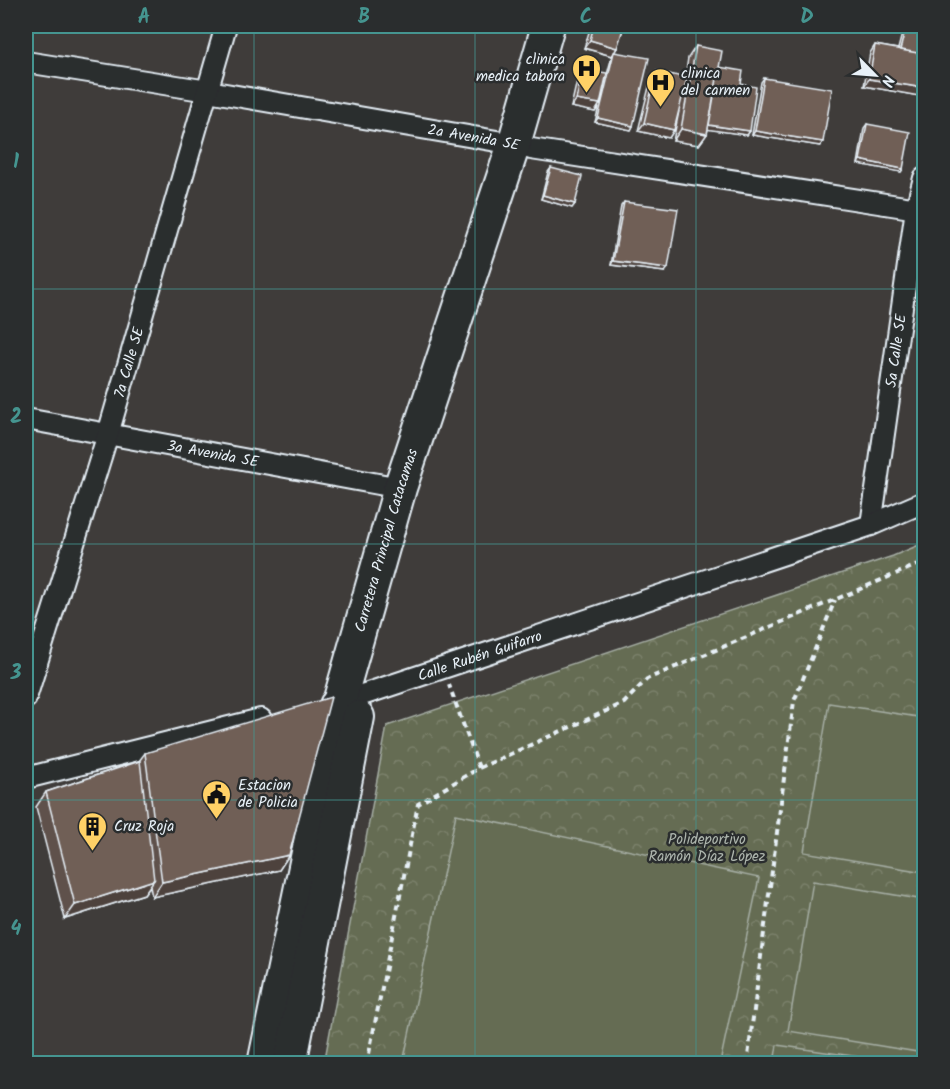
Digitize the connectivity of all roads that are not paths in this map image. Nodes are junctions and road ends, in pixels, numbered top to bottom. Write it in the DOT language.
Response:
graph roads {
  1 [pos="226,26"];
  2 [pos="548,26"];
  3 [pos="568,26"];
  4 [pos="26,62"];
  5 [pos="208,91"];
  6 [pos="522,146"];
  7 [pos="924,178"];
  8 [pos="920,209"];
  9 [pos="26,418"];
  10 [pos="108,434"];
  11 [pos="400,488"];
  12 [pos="924,502"];
  13 [pos="872,525"];
  14 [pos="26,698"];
  15 [pos="340,700"];
  16 [pos="283,714"];
  17 [pos="26,778"];
  18 [pos="264,1064"];
  19 [pos="290,1064"];
  1 -- 5 [label="street, 7a Calle SE"];
  2 -- 6 [label="main road, Carretera Principal Catacamas"];
  3 -- 6 [label="main road, Carretera Principal Catacamas"];
  4 -- 5 [label="street, 2a Avenida SE"];
  5 -- 6 [label="street, 2a Avenida SE"];
  5 -- 10 [label="street, 7a Calle SE"];
  6 -- 8 [label="street, 2a Avenida SE"];
  6 -- 11 [label="main road, Carretera Principal Catacamas"];
  6 -- 15 [label="main road, Carretera Principal Catacamas"];
  7 -- 8 [label="street, 5a Calle SE"];
  8 -- 13 [label="street, 5a Calle SE"];
  9 -- 10 [label="street, 3a Avenida SE"];
  10 -- 11 [label="street, 3a Avenida SE"];
  10 -- 14 [label="street, 7a Calle SE"];
  11 -- 15 [label="main road, Carretera Principal Catacamas"];
  12 -- 13 [label="street, Calle Rubén Guifarro"];
  13 -- 15 [label="street, Calle Rubén Guifarro"];
  15 -- 18 [label="main road, Carretera Principal Catacamas"];
  15 -- 19 [label="main road, Carretera Principal Catacamas"];
  16 -- 17 [label="street"];
}
